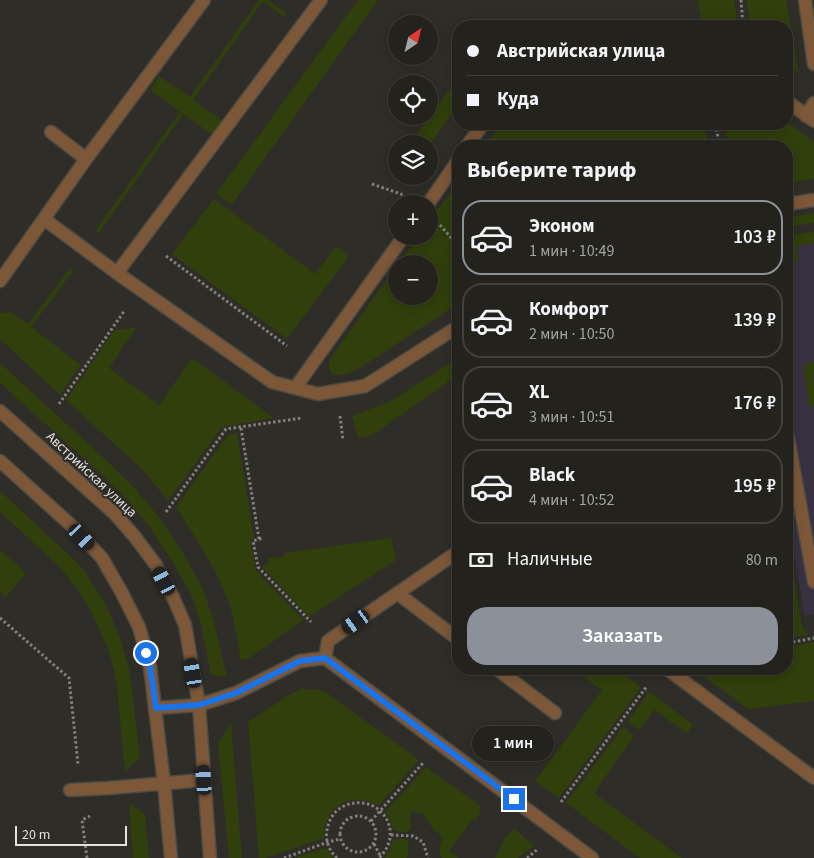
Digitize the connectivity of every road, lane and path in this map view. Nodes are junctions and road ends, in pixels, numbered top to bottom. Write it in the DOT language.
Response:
graph roads {
  1 [pos="204,0"];
  2 [pos="321,0"];
  3 [pos="740,0"];
  4 [pos="804,0"];
  5 [pos="742,20"];
  6 [pos="814,64"];
  7 [pos="814,104"];
  8 [pos="793,106"];
  9 [pos="810,118"];
  10 [pos="50,132"];
  11 [pos="86,159"];
  12 [pos="452,169"];
  13 [pos="372,184"];
  14 [pos="401,194"];
  15 [pos="434,195"];
  16 [pos="814,200"];
  17 [pos="793,203"];
  18 [pos="44,219"];
  19 [pos="438,223"];
  20 [pos="452,239"];
  21 [pos="398,245"];
  22 [pos="166,256"];
  23 [pos="117,273"];
  24 [pos="0,281"];
  25 [pos="141,290"];
  26 [pos="452,330"];
  27 [pos="287,346"];
  28 [pos="295,388"];
  29 [pos="59,404"];
  30 [pos="0,411"];
  31 [pos="340,413"];
  32 [pos="310,417"];
  33 [pos="241,428"];
  34 [pos="343,440"];
  35 [pos="0,462"];
  36 [pos="793,464"];
  37 [pos="166,512"];
  38 [pos="264,538"];
  39 [pos="259,539"];
  40 [pos="452,556"];
  41 [pos="814,582"];
  42 [pos="397,593"];
  43 [pos="0,618"];
  44 [pos="452,635"];
  45 [pos="814,638"];
  46 [pos="328,641"];
  47 [pos="793,642"];
  48 [pos="325,658"];
  49 [pos="505,675"];
  50 [pos="674,675"];
  51 [pos="647,686"];
  52 [pos="199,705"];
  53 [pos="156,708"];
  54 [pos="554,713"];
  55 [pos="425,760"];
  56 [pos="83,765"];
  57 [pos="814,778"];
  58 [pos="204,780"];
  59 [pos="164,783"];
  60 [pos="70,790"];
  61 [pos="560,803"];
  62 [pos="380,811"];
  63 [pos="94,814"];
  64 [pos="371,821"];
  65 [pos="391,834"];
  66 [pos="340,839"];
  67 [pos="328,842"];
  68 [pos="374,844"];
  69 [pos="543,846"];
  70 [pos="355,852"];
  71 [pos="293,857"];
  72 [pos="86,858"];
  73 [pos="171,858"];
  74 [pos="210,858"];
  75 [pos="284,858"];
  76 [pos="337,858"];
  77 [pos="357,858"];
  78 [pos="380,858"];
  79 [pos="428,858"];
  80 [pos="527,858"];
  81 [pos="592,858"];
  1 -- 11 [label="street"];
  2 -- 23 [label="street"];
  3 -- 5 [label="path"];
  4 -- 6 [label="street"];
  7 -- 9 [label="street"];
  8 -- 9 [label="street"];
  10 -- 11 [label="street"];
  11 -- 18 [label="street"];
  12 -- 15 [label="street"];
  13 -- 14 [label="path"];
  16 -- 17 [label="street"];
  18 -- 23 [label="street"];
  18 -- 24 [label="street"];
  19 -- 20 [label="path"];
  21 -- 28 [label="street"];
  22 -- 27 [label="path"];
  23 -- 25 [label="street"];
  25 -- 28 [label="street"];
  25 -- 29 [label="path"];
  26 -- 28 [label="street"];
  30 -- 52 [label="street, Австрийская улица"];
  31 -- 34 [label="path"];
  32 -- 33 [label="path"];
  33 -- 37 [label="path"];
  33 -- 39 [label="path"];
  35 -- 53 [label="street"];
  36 -- 41 [label="street"];
  38 -- 39 [label="path"];
  39 -- 46 [label="path"];
  40 -- 42 [label="street"];
  42 -- 44 [label="street"];
  42 -- 46 [label="street"];
  43 -- 56 [label="path"];
  45 -- 47 [label="path"];
  46 -- 48 [label="street"];
  48 -- 52 [label="street"];
  48 -- 81 [label="street"];
  49 -- 54 [label="street"];
  50 -- 57 [label="street"];
  51 -- 61 [label="path"];
  52 -- 53 [label="street"];
  52 -- 58 [label="street, Австрийская улица"];
  53 -- 59 [label="street"];
  55 -- 62 [label="path"];
  58 -- 59 [label="street"];
  58 -- 74 [label="street, Австрийская улица"];
  59 -- 60 [label="street"];
  59 -- 73 [label="street"];
  62 -- 64 [label="path"];
  62 -- 65 [label="path"];
  62 -- 67 [label="path"];
  63 -- 72 [label="path"];
  64 -- 66 [label="path"];
  64 -- 68 [label="path"];
  65 -- 78 [label="path"];
  65 -- 79 [label="path"];
  66 -- 67 [label="path"];
  66 -- 70 [label="path"];
  67 -- 71 [label="path"];
  67 -- 76 [label="path"];
  68 -- 70 [label="path"];
  68 -- 78 [label="path"];
  69 -- 80 [label="path"];
  70 -- 77 [label="path"];
  71 -- 75 [label="path"];
}
